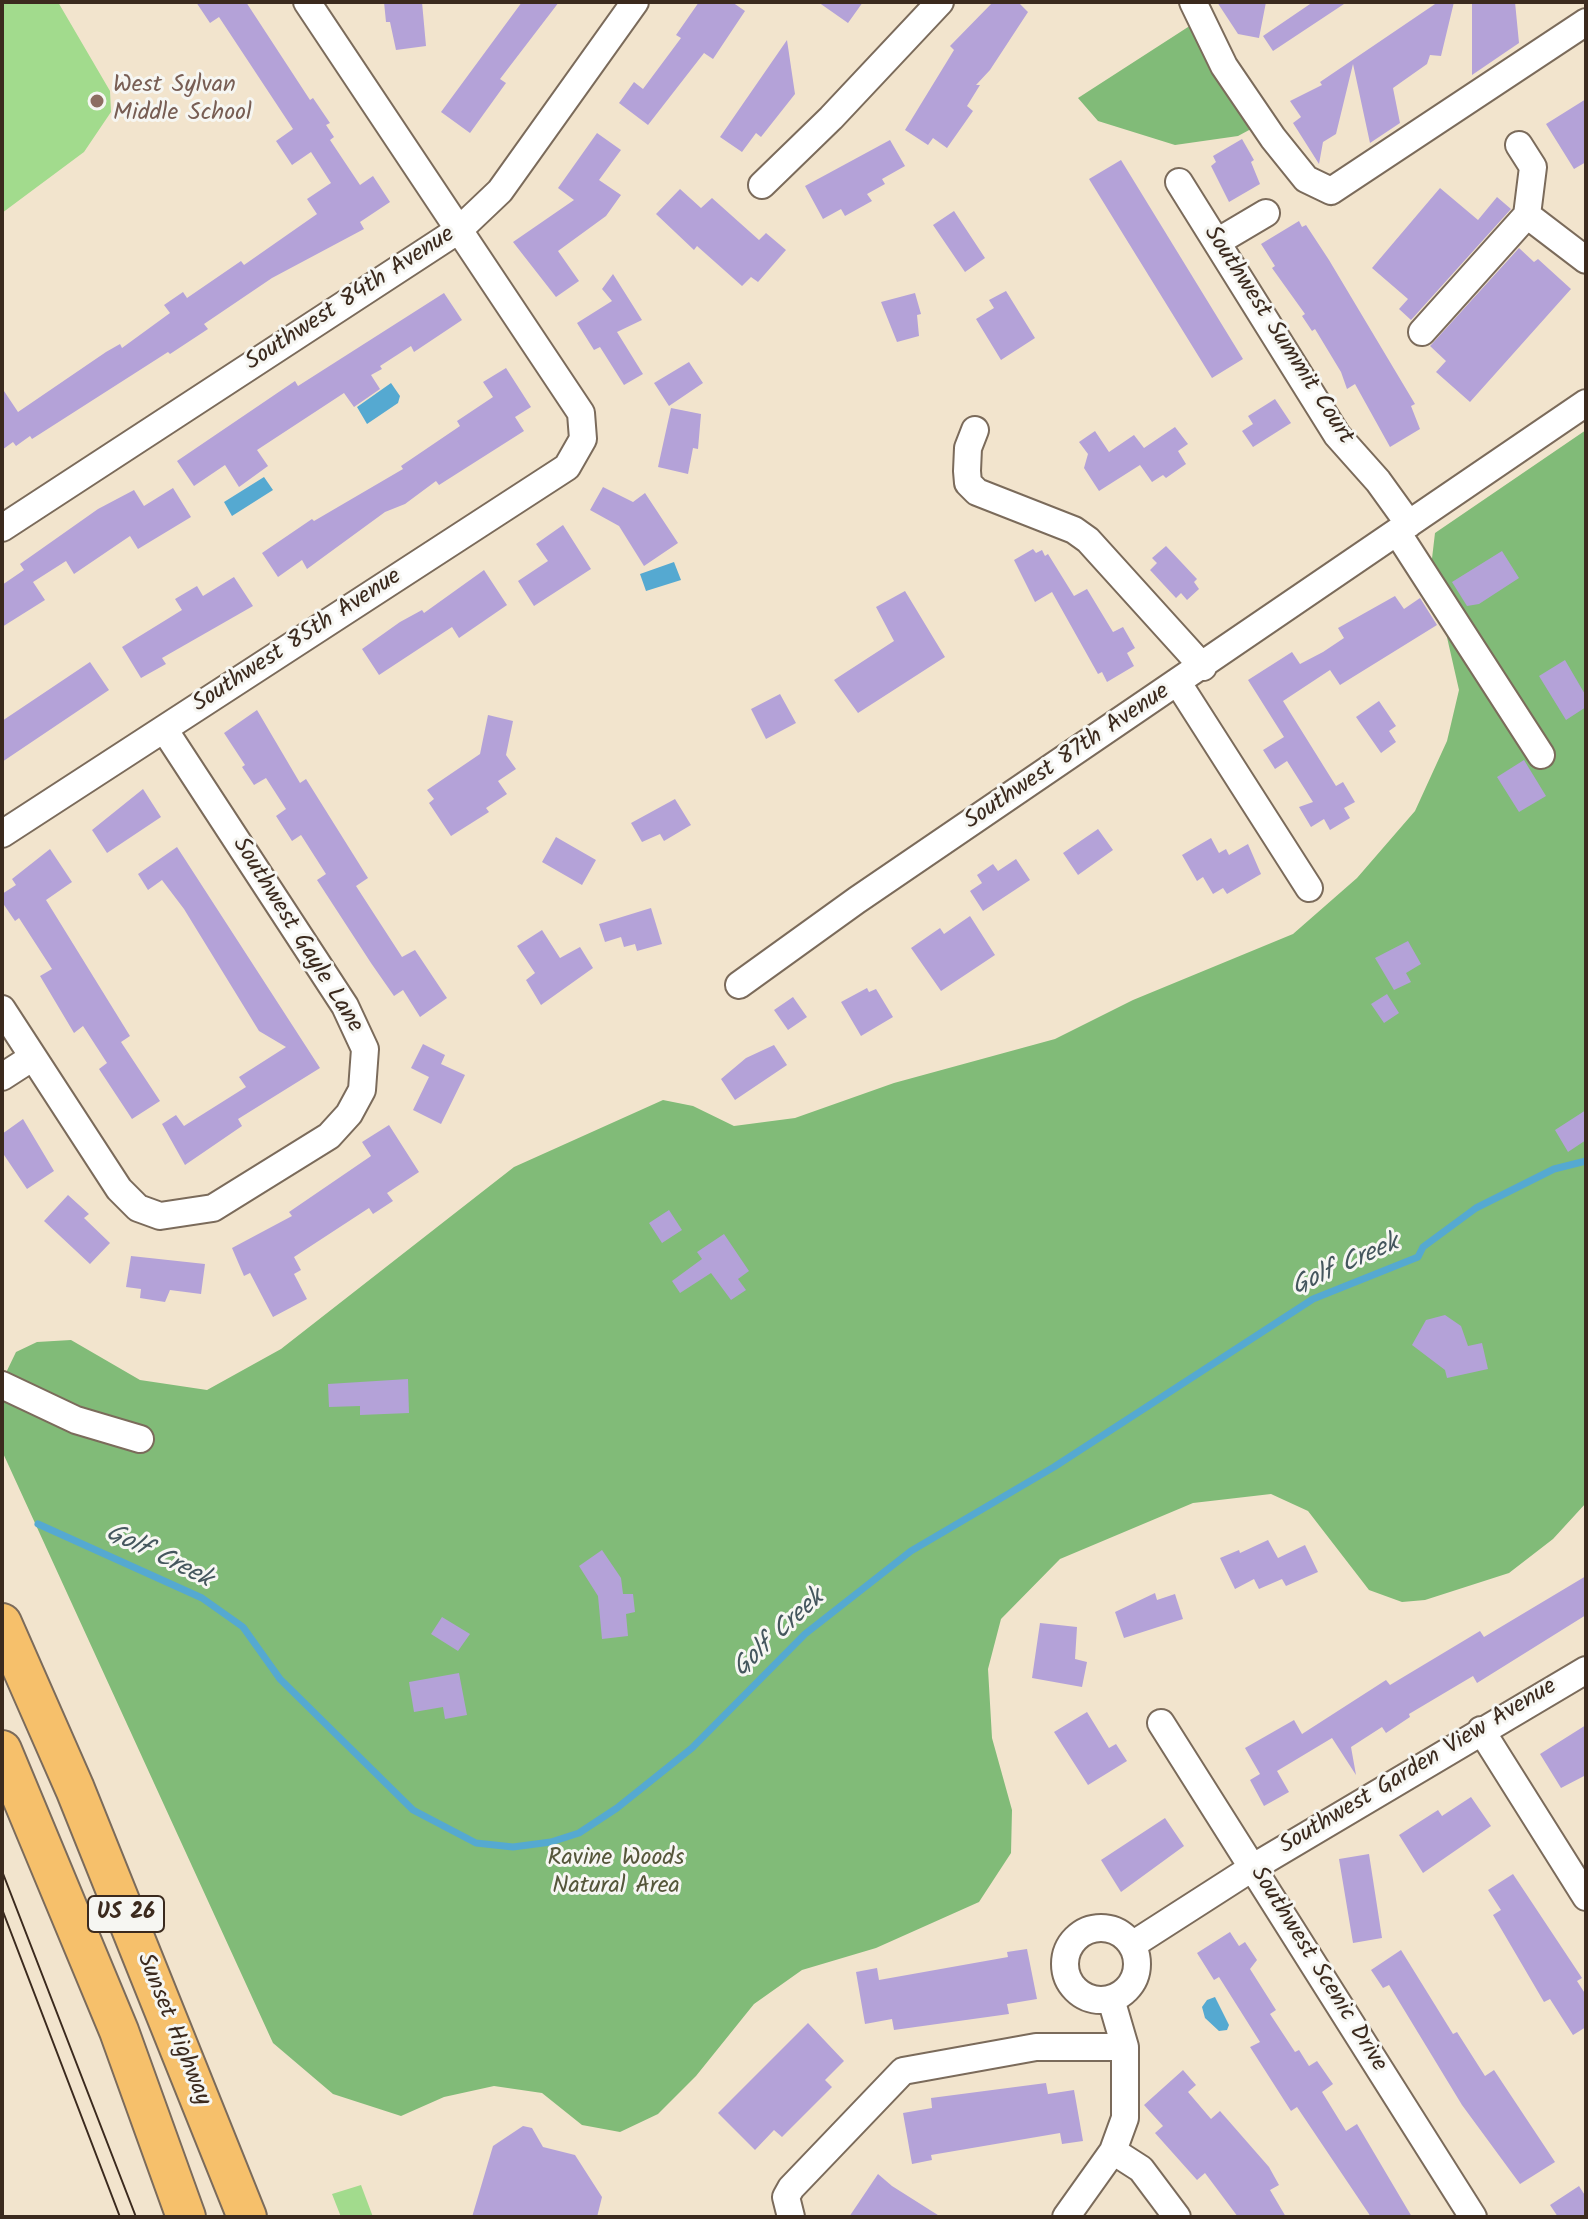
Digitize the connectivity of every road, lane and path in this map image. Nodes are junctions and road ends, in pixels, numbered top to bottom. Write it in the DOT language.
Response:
graph roads {
  1 [pos="635,2"];
  2 [pos="940,2"];
  3 [pos="1193,2"];
  4 [pos="313,5"];
  5 [pos="1586,22"];
  6 [pos="1519,145"];
  7 [pos="1179,182"];
  8 [pos="762,185"];
  9 [pos="1266,213"];
  10 [pos="1527,215"];
  11 [pos="460,229"];
  12 [pos="1217,242"];
  13 [pos="1586,260"];
  14 [pos="1422,332"];
  15 [pos="1586,403"];
  16 [pos="975,430"];
  17 [pos="2,528"];
  18 [pos="1403,528"];
  19 [pos="1203,667"];
  20 [pos="1178,683"];
  21 [pos="164,729"];
  22 [pos="1541,755"];
  23 [pos="2,834"];
  24 [pos="1309,888"];
  25 [pos="739,985"];
  26 [pos="2,1009"];
  27 [pos="33,1057"];
  28 [pos="2,1077"];
  29 [pos="2,1385"];
  30 [pos="140,1439"];
  31 [pos="2,1623"];
  32 [pos="1586,1670"];
  33 [pos="1161,1723"];
  34 [pos="1481,1730"];
  35 [pos="2,1750"];
  36 [pos="1252,1868"];
  37 [pos="1586,1897"];
  38 [pos="1132,1945"];
  39 [pos="1111,1999"];
  40 [pos="1125,2047"];
  41 [pos="1113,2151"];
  42 [pos="186,2217"];
  43 [pos="247,2217"];
  44 [pos="791,2217"];
  45 [pos="1066,2217"];
  46 [pos="1177,2217"];
  47 [pos="1473,2217"];
  1 -- 11 [label="street, Southwest 84th Avenue"];
  2 -- 8 [label="street"];
  3 -- 5 [label="street"];
  4 -- 11 [label="street"];
  6 -- 10 [label="street"];
  7 -- 12 [label="street, Southwest Summit Court"];
  9 -- 12 [label="street"];
  10 -- 13 [label="street"];
  10 -- 14 [label="street"];
  11 -- 17 [label="street, Southwest 84th Avenue"];
  11 -- 21 [label="street, Southwest 85th Avenue"];
  12 -- 18 [label="street, Southwest Summit Court"];
  15 -- 18 [label="street, Southwest 87th Avenue"];
  16 -- 19 [label="street"];
  18 -- 19 [label="street, Southwest 87th Avenue"];
  18 -- 22 [label="street"];
  19 -- 20 [label="street, Southwest 87th Avenue"];
  20 -- 24 [label="street"];
  20 -- 25 [label="street, Southwest 87th Avenue"];
  21 -- 23 [label="street, Southwest 85th Avenue"];
  21 -- 27 [label="street, Southwest Gayle Lane"];
  26 -- 27 [label="street, Southwest Gayle Lane"];
  27 -- 28 [label="street"];
  29 -- 30 [label="street"];
  31 -- 43 [label="highway, Sunset Highway / US 26"];
  32 -- 34 [label="street, Southwest Garden View Avenue"];
  33 -- 36 [label="street, Southwest Scenic Drive"];
  34 -- 36 [label="street, Southwest Garden View Avenue"];
  34 -- 37 [label="street"];
  35 -- 42 [label="highway, Sunset Highway / US 26"];
  36 -- 38 [label="street, Southwest Garden View Avenue"];
  36 -- 47 [label="street, Southwest Scenic Drive"];
  38 -- 39 [label="street"];
  38 -- 39 [label="street"];
  39 -- 40 [label="street"];
  40 -- 41 [label="street"];
  40 -- 44 [label="street"];
  41 -- 45 [label="street"];
  41 -- 46 [label="street"];
}
